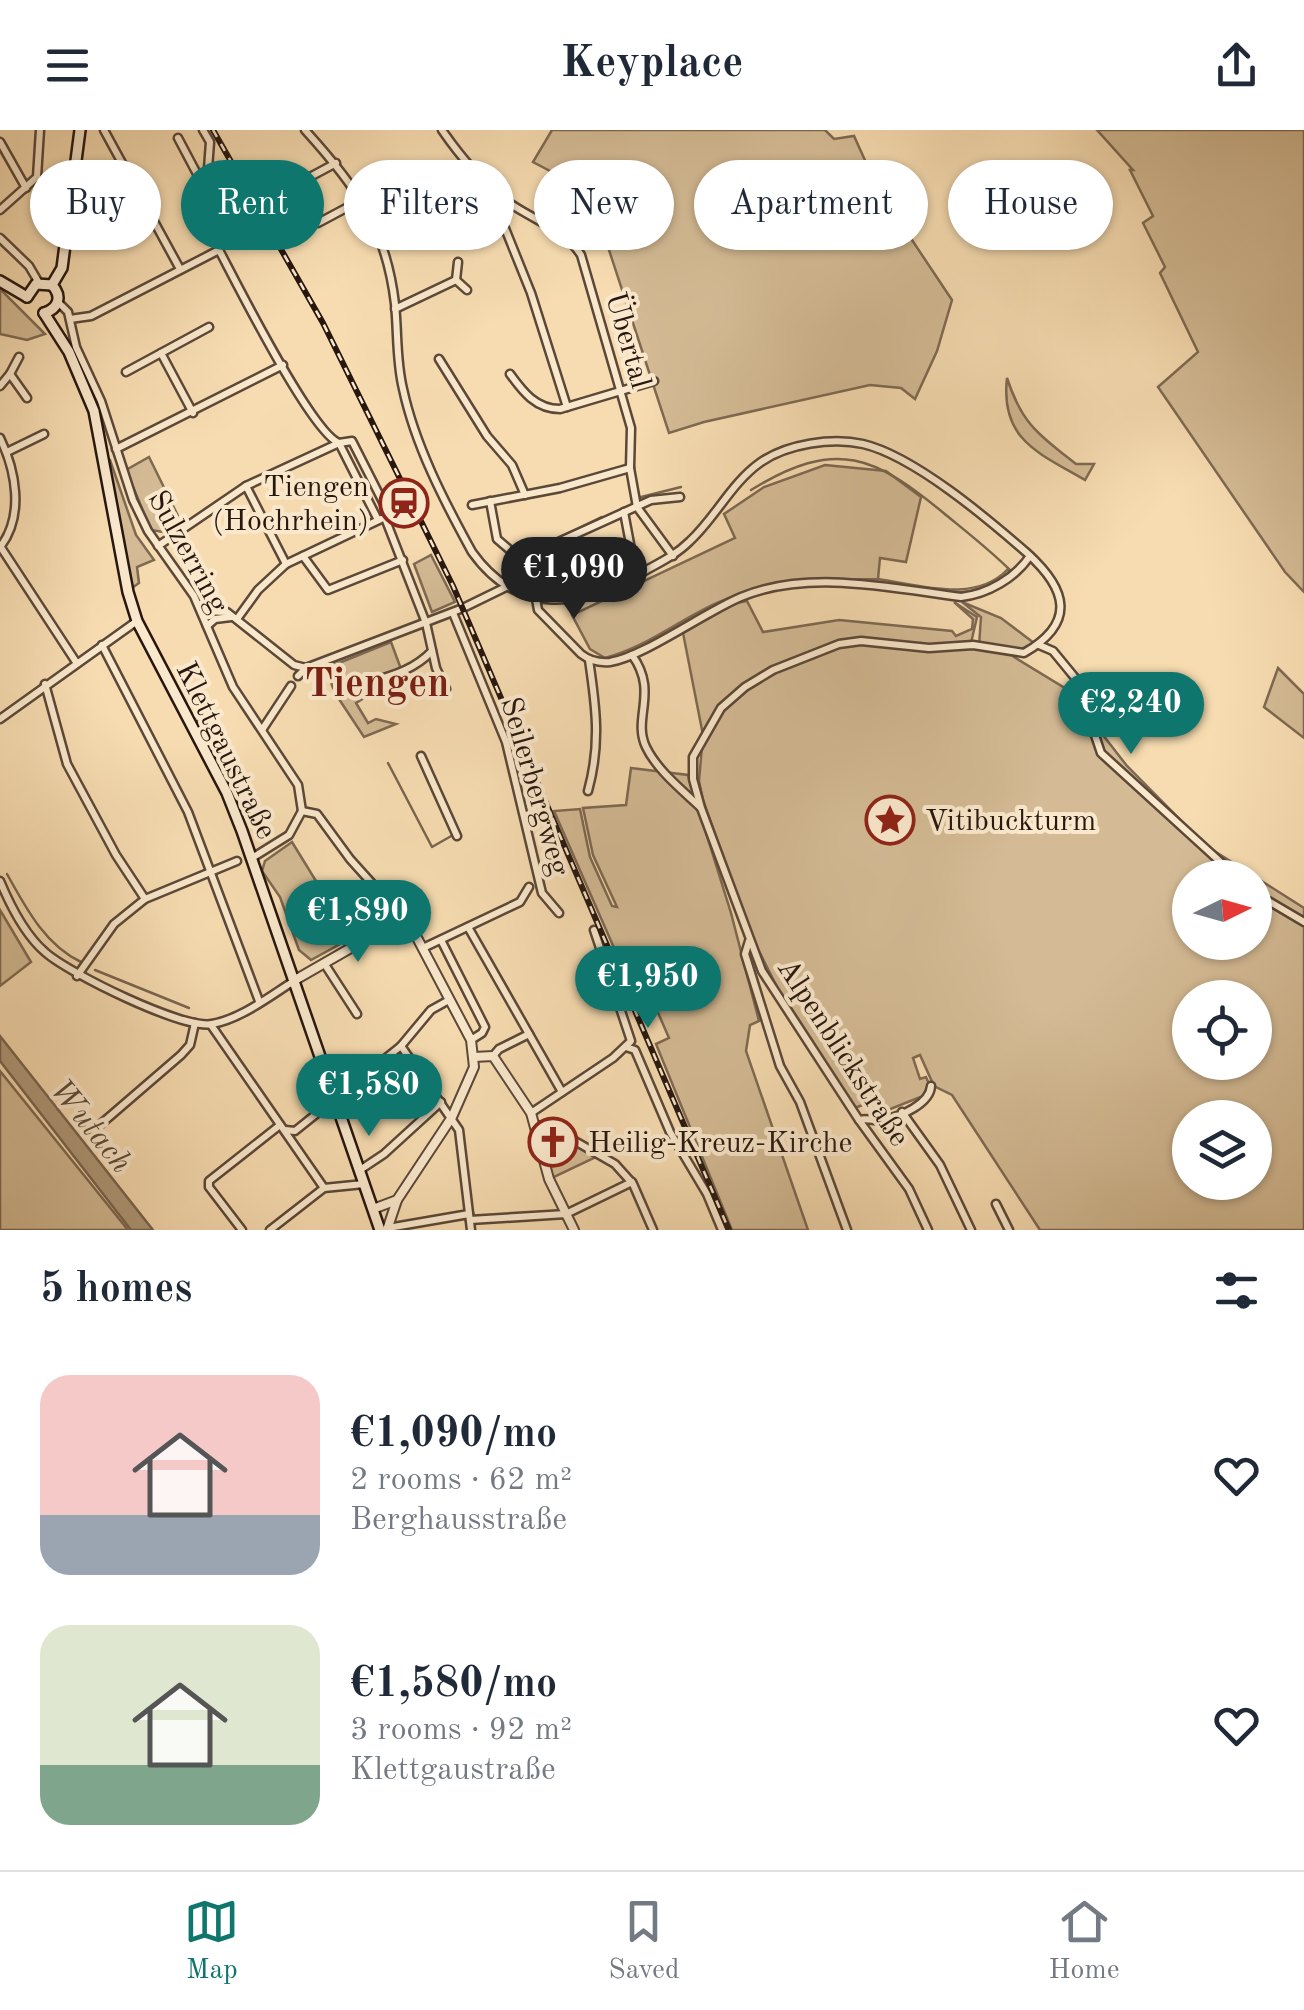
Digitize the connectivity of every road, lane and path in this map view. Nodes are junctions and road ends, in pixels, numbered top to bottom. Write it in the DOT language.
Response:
graph roads {
  1 [pos="40,130"];
  2 [pos="80,130"];
  3 [pos="104,130"];
  4 [pos="203,130"];
  5 [pos="305,130"];
  6 [pos="442,130"];
  7 [pos="178,138"];
  8 [pos="0,142"];
  9 [pos="190,160"];
  10 [pos="209,160"];
  11 [pos="336,163"];
  12 [pos="344,174"];
  13 [pos="26,188"];
  14 [pos="344,209"];
  15 [pos="0,210"];
  16 [pos="0,238"];
  17 [pos="219,250"];
  18 [pos="385,250"];
  19 [pos="514,250"];
  20 [pos="458,262"];
  21 [pos="180,269"];
  22 [pos="456,280"];
  23 [pos="0,281"];
  24 [pos="39,283"];
  25 [pos="52,286"];
  26 [pos="467,290"];
  27 [pos="28,297"];
  28 [pos="58,302"];
  29 [pos="396,309"];
  30 [pos="44,313"];
  31 [pos="70,319"];
  32 [pos="208,326"];
  33 [pos="162,353"];
  34 [pos="19,357"];
  35 [pos="439,359"];
  36 [pos="283,366"];
  37 [pos="126,372"];
  38 [pos="10,374"];
  39 [pos="510,374"];
  40 [pos="654,380"];
  41 [pos="0,386"];
  42 [pos="621,389"];
  43 [pos="28,398"];
  44 [pos="567,407"];
  45 [pos="192,412"];
  46 [pos="44,434"];
  47 [pos="0,438"];
  48 [pos="338,444"];
  49 [pos="116,448"];
  50 [pos="7,452"];
  51 [pos="630,468"];
  52 [pos="246,486"];
  53 [pos="525,495"];
  54 [pos="680,496"];
  55 [pos="490,501"];
  56 [pos="472,505"];
  57 [pos="637,506"];
  58 [pos="624,512"];
  59 [pos="381,519"];
  60 [pos="0,546"];
  61 [pos="158,546"];
  62 [pos="546,548"];
  63 [pos="304,556"];
  64 [pos="672,556"];
  65 [pos="1030,556"];
  66 [pos="403,560"];
  67 [pos="286,564"];
  68 [pos="498,582"];
  69 [pos="506,588"];
  70 [pos="536,599"];
  71 [pos="478,601"];
  72 [pos="200,610"];
  73 [pos="452,613"];
  74 [pos="237,619"];
  75 [pos="426,623"];
  76 [pos="206,627"];
  77 [pos="135,628"];
  78 [pos="1039,644"];
  79 [pos="102,646"];
  80 [pos="433,650"];
  81 [pos="632,654"];
  82 [pos="589,660"];
  83 [pos="76,662"];
  84 [pos="306,668"];
  85 [pos="298,676"];
  86 [pos="372,682"];
  87 [pos="45,684"];
  88 [pos="291,686"];
  89 [pos="446,689"];
  90 [pos="0,719"];
  91 [pos="262,730"];
  92 [pos="421,756"];
  93 [pos="588,792"];
  94 [pos="702,808"];
  95 [pos="302,812"];
  96 [pos="457,836"];
  97 [pos="252,858"];
  98 [pos="1218,860"];
  99 [pos="237,862"];
  100 [pos="211,871"];
  101 [pos="0,881"];
  102 [pos="529,887"];
  103 [pos="145,900"];
  104 [pos="1272,903"];
  105 [pos="559,912"];
  106 [pos="403,918"];
  107 [pos="1304,922"];
  108 [pos="468,927"];
  109 [pos="594,930"];
  110 [pos="441,940"];
  111 [pos="749,941"];
  112 [pos="422,948"];
  113 [pos="324,963"];
  114 [pos="77,976"];
  115 [pos="295,980"];
  116 [pos="449,1000"];
  117 [pos="259,1001"];
  118 [pos="357,1014"];
  119 [pos="196,1024"];
  120 [pos="211,1025"];
  121 [pos="529,1034"];
  122 [pos="471,1040"];
  123 [pos="401,1046"];
  124 [pos="626,1046"];
  125 [pos="493,1056"];
  126 [pos="474,1057"];
  127 [pos="930,1086"];
  128 [pos="562,1092"];
  129 [pos="335,1098"];
  130 [pos="441,1102"];
  131 [pos="902,1112"];
  132 [pos="530,1113"];
  133 [pos="452,1117"];
  134 [pos="859,1120"];
  135 [pos="536,1126"];
  136 [pos="282,1128"];
  137 [pos="94,1130"];
  138 [pos="360,1170"];
  139 [pos="632,1182"];
  140 [pos="365,1184"];
  141 [pos="324,1188"];
  142 [pos="397,1200"];
  143 [pos="996,1204"];
  144 [pos="373,1209"];
  145 [pos="566,1214"];
  146 [pos="469,1217"];
  147 [pos="385,1229"];
  148 [pos="242,1230"];
  149 [pos="270,1230"];
  150 [pos="471,1230"];
  151 [pos="574,1230"];
  152 [pos="653,1230"];
  153 [pos="722,1230"];
  154 [pos="846,1230"];
  155 [pos="928,1230"];
  156 [pos="971,1230"];
  157 [pos="1009,1230"];
  1 -- 13 [label="street"];
  2 -- 25 [label="main road"];
  3 -- 21 [label="street"];
  4 -- 10 [label="street"];
  5 -- 11 [label="street"];
  6 -- 42 [label="street, Übertal"];
  7 -- 9 [label="street"];
  8 -- 13 [label="street"];
  11 -- 12 [label="street"];
  11 -- 14 [label="street"];
  13 -- 15 [label="street"];
  16 -- 24 [label="street"];
  17 -- 21 [label="street"];
  17 -- 36 [label="street"];
  18 -- 29 [label="street"];
  19 -- 44 [label="street"];
  20 -- 22 [label="street"];
  21 -- 31 [label="street"];
  22 -- 26 [label="street"];
  22 -- 29 [label="street"];
  23 -- 27 [label="main road"];
  24 -- 25 [label="main road"];
  24 -- 27 [label="main road"];
  25 -- 28 [label="main road"];
  27 -- 30 [label="main road"];
  28 -- 30 [label="main road"];
  28 -- 31 [label="street, Sulzerring"];
  29 -- 68 [label="street"];
  30 -- 77 [label="main road, Klettgaustraße"];
  31 -- 49 [label="street, Sulzerring"];
  32 -- 33 [label="street"];
  33 -- 37 [label="street"];
  33 -- 45 [label="street"];
  34 -- 38 [label="street"];
  35 -- 53 [label="street"];
  36 -- 45 [label="street"];
  36 -- 48 [label="street"];
  38 -- 41 [label="street"];
  38 -- 43 [label="street"];
  39 -- 44 [label="street"];
  40 -- 42 [label="street"];
  42 -- 44 [label="street"];
  42 -- 51 [label="street, Übertal"];
  45 -- 49 [label="street"];
  46 -- 50 [label="street"];
  47 -- 50 [label="street"];
  48 -- 52 [label="street"];
  48 -- 59 [label="street"];
  48 -- 59 [label="street"];
  49 -- 61 [label="street, Sulzerring"];
  50 -- 60 [label="street"];
  51 -- 53 [label="street"];
  51 -- 57 [label="street, Übertal"];
  52 -- 61 [label="street"];
  52 -- 67 [label="street"];
  53 -- 55 [label="street"];
  54 -- 57 [label="street"];
  55 -- 56 [label="street"];
  55 -- 62 [label="street"];
  57 -- 58 [label="street"];
  57 -- 64 [label="street, Übertal"];
  58 -- 62 [label="street"];
  58 -- 62 [label="street"];
  59 -- 63 [label="street"];
  59 -- 66 [label="street"];
  60 -- 83 [label="street"];
  61 -- 72 [label="street, Sulzerring"];
  63 -- 66 [label="street"];
  63 -- 67 [label="street"];
  64 -- 65 [label="street"];
  64 -- 70 [label="street"];
  65 -- 78 [label="street"];
  65 -- 81 [label="street"];
  66 -- 75 [label="street"];
  67 -- 74 [label="street"];
  68 -- 69 [label="street"];
  68 -- 71 [label="street"];
  69 -- 70 [label="street"];
  69 -- 71 [label="street"];
  70 -- 82 [label="street"];
  71 -- 73 [label="street"];
  72 -- 74 [label="street"];
  72 -- 76 [label="street, Sulzerring"];
  73 -- 75 [label="street"];
  73 -- 105 [label="street, Seilerbergweg"];
  74 -- 76 [label="street"];
  74 -- 84 [label="street"];
  75 -- 80 [label="street"];
  75 -- 84 [label="street"];
  76 -- 91 [label="street, Sulzerring"];
  77 -- 79 [label="street"];
  77 -- 97 [label="main road, Klettgaustraße"];
  78 -- 94 [label="street, Alpenblickstraße"];
  78 -- 98 [label="street"];
  79 -- 83 [label="street"];
  79 -- 100 [label="street"];
  80 -- 86 [label="street"];
  80 -- 89 [label="street"];
  81 -- 82 [label="street"];
  81 -- 94 [label="street"];
  82 -- 93 [label="street"];
  83 -- 87 [label="street"];
  84 -- 85 [label="street"];
  87 -- 90 [label="street"];
  87 -- 103 [label="street"];
  88 -- 91 [label="street"];
  91 -- 95 [label="street, Sulzerring"];
  92 -- 96 [label="street"];
  94 -- 111 [label="street, Alpenblickstraße"];
  95 -- 97 [label="street"];
  95 -- 106 [label="street"];
  97 -- 115 [label="main road, Klettgaustraße"];
  99 -- 100 [label="street"];
  100 -- 103 [label="street"];
  100 -- 117 [label="street"];
  101 -- 114 [label="street"];
  102 -- 108 [label="street, Seilerbergweg"];
  103 -- 114 [label="street"];
  104 -- 107 [label="street"];
  106 -- 112 [label="street"];
  106 -- 113 [label="street"];
  108 -- 110 [label="street, Seilerbergweg"];
  108 -- 121 [label="street"];
  109 -- 124 [label="street"];
  110 -- 112 [label="street, Seilerbergweg"];
  110 -- 122 [label="street"];
  111 -- 134 [label="street, Alpenblickstraße"];
  111 -- 154 [label="street"];
  112 -- 116 [label="street"];
  113 -- 115 [label="street"];
  113 -- 118 [label="street"];
  114 -- 119 [label="street"];
  115 -- 117 [label="street"];
  115 -- 129 [label="main road, Klettgaustraße"];
  116 -- 122 [label="street"];
  116 -- 123 [label="street"];
  117 -- 120 [label="street"];
  119 -- 120 [label="street"];
  119 -- 137 [label="street"];
  120 -- 136 [label="street"];
  121 -- 125 [label="street"];
  121 -- 128 [label="street"];
  122 -- 126 [label="street"];
  123 -- 129 [label="street"];
  123 -- 130 [label="street"];
  124 -- 128 [label="street"];
  124 -- 153 [label="street"];
  125 -- 126 [label="street"];
  125 -- 132 [label="street"];
  126 -- 133 [label="street"];
  127 -- 131 [label="street"];
  128 -- 132 [label="street"];
  129 -- 136 [label="street"];
  129 -- 138 [label="main road, Klettgaustraße"];
  130 -- 133 [label="street"];
  130 -- 138 [label="street"];
  131 -- 134 [label="street"];
  131 -- 156 [label="street"];
  132 -- 135 [label="street"];
  133 -- 142 [label="street"];
  133 -- 146 [label="street"];
  134 -- 155 [label="street, Alpenblickstraße"];
  135 -- 139 [label="street"];
  135 -- 145 [label="street"];
  136 -- 141 [label="street"];
  136 -- 148 [label="street"];
  138 -- 140 [label="main road, Klettgaustraße"];
  139 -- 145 [label="street"];
  139 -- 152 [label="street"];
  140 -- 141 [label="street"];
  140 -- 144 [label="main road, Klettgaustraße"];
  141 -- 149 [label="street"];
  142 -- 144 [label="street"];
  142 -- 147 [label="street"];
  143 -- 157 [label="street"];
  144 -- 147 [label="main road, Klettgaustraße"];
  145 -- 146 [label="street"];
  145 -- 151 [label="street"];
  146 -- 147 [label="street"];
  146 -- 150 [label="street"];
}
